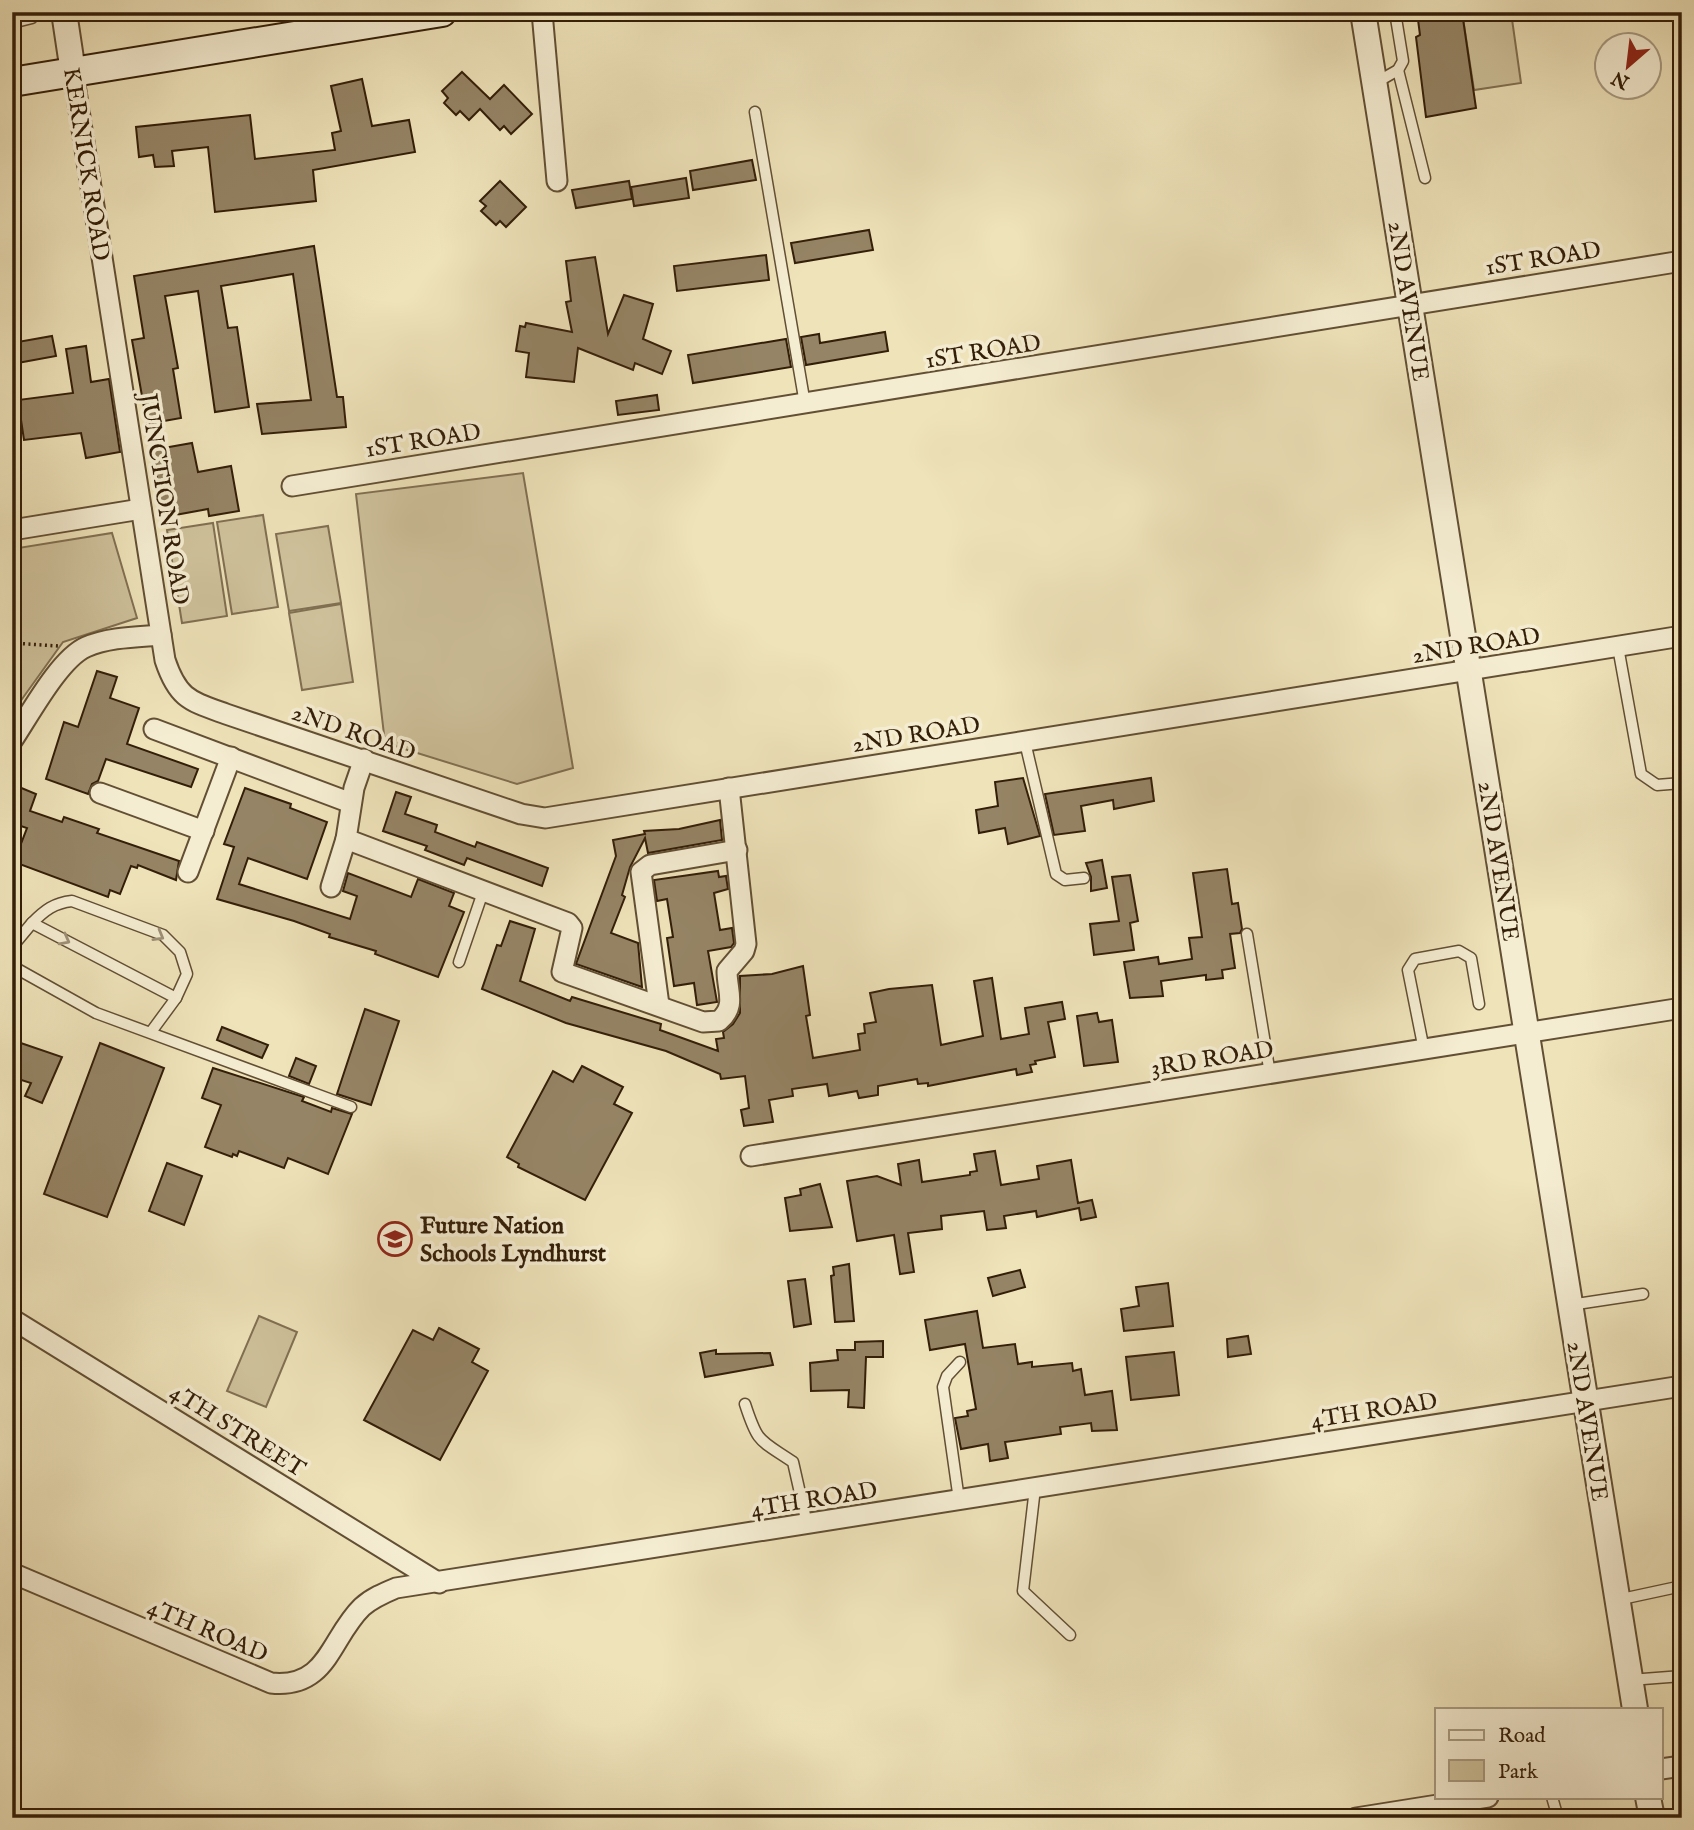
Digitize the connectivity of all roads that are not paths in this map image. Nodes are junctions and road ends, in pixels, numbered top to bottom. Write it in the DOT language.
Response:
graph roads {
  1 [pos="36,12"];
  2 [pos="64,12"];
  3 [pos="442,12"];
  4 [pos="542,12"];
  5 [pos="1363,12"];
  6 [pos="1395,12"];
  7 [pos="310,22"];
  8 [pos="12,23"];
  9 [pos="1398,70"];
  10 [pos="73,72"];
  11 [pos="12,82"];
  12 [pos="1374,84"];
  13 [pos="755,112"];
  14 [pos="1425,178"];
  15 [pos="557,181"];
  16 [pos="1682,261"];
  17 [pos="1408,306"];
  18 [pos="111,316"];
  19 [pos="805,405"];
  20 [pos="292,486"];
  21 [pos="141,509"];
  22 [pos="12,530"];
  23 [pos="162,635"];
  24 [pos="1682,636"];
  25 [pos="1618,647"];
  26 [pos="1468,671"];
  27 [pos="176,689"];
  28 [pos="154,729"];
  29 [pos="12,741"];
  30 [pos="1025,742"];
  31 [pos="231,757"];
  32 [pos="364,759"];
  33 [pos="1682,783"];
  34 [pos="729,788"];
  35 [pos="100,793"];
  36 [pos="351,803"];
  37 [pos="204,831"];
  38 [pos="346,839"];
  39 [pos="737,850"];
  40 [pos="188,872"];
  41 [pos="1083,878"];
  42 [pos="331,887"];
  43 [pos="483,892"];
  44 [pos="32,923"];
  45 [pos="1247,934"];
  46 [pos="12,947"];
  47 [pos="459,962"];
  48 [pos="12,966"];
  49 [pos="176,998"];
  50 [pos="1479,1004"];
  51 [pos="659,1005"];
  52 [pos="1682,1008"];
  53 [pos="151,1032"];
  54 [pos="1526,1033"];
  55 [pos="1424,1050"];
  56 [pos="1270,1074"];
  57 [pos="351,1107"];
  58 [pos="751,1156"];
  59 [pos="1643,1294"];
  60 [pos="1569,1305"];
  61 [pos="12,1319"];
  62 [pos="960,1362"];
  63 [pos="1682,1386"];
  64 [pos="1585,1401"];
  65 [pos="745,1404"];
  66 [pos="1035,1488"];
  67 [pos="959,1500"];
  68 [pos="808,1524"];
  69 [pos="12,1573"];
  70 [pos="439,1583"];
  71 [pos="1682,1586"];
  72 [pos="1617,1600"];
  73 [pos="1070,1635"];
  74 [pos="1682,1676"];
  75 [pos="1630,1681"];
  76 [pos="1634,1708"];
  77 [pos="1682,1766"];
  78 [pos="1662,1769"];
  79 [pos="1482,1798"];
  80 [pos="1552,1798"];
  81 [pos="1648,1798"];
  82 [pos="1356,1818"];
  83 [pos="1558,1818"];
  84 [pos="1652,1818"];
  1 -- 8 [label="lane"];
  2 -- 10 [label="street, KERNICK ROAD"];
  3 -- 7 [label="main road"];
  4 -- 15 [label="street"];
  5 -- 12 [label="street, 2ND AVENUE"];
  6 -- 9 [label="lane"];
  7 -- 10 [label="main road"];
  9 -- 12 [label="lane"];
  9 -- 14 [label="lane"];
  10 -- 11 [label="main road"];
  10 -- 18 [label="street, KERNICK ROAD"];
  12 -- 17 [label="street, 2ND AVENUE"];
  13 -- 19 [label="lane"];
  16 -- 17 [label="street, 1ST ROAD"];
  17 -- 19 [label="street, 1ST ROAD"];
  17 -- 26 [label="street, 2ND AVENUE"];
  18 -- 21 [label="street, JUNCTION ROAD"];
  19 -- 20 [label="street, 1ST ROAD"];
  21 -- 22 [label="street"];
  21 -- 23 [label="street, JUNCTION ROAD"];
  23 -- 27 [label="street, JUNCTION ROAD"];
  23 -- 29 [label="street"];
  24 -- 25 [label="street, 2ND ROAD"];
  25 -- 26 [label="street, 2ND ROAD"];
  25 -- 33 [label="lane"];
  26 -- 30 [label="street, 2ND ROAD"];
  26 -- 54 [label="street, 2ND AVENUE"];
  27 -- 32 [label="street, 2ND ROAD"];
  28 -- 31 [label="street"];
  30 -- 34 [label="street, 2ND ROAD"];
  30 -- 41 [label="lane"];
  31 -- 36 [label="street"];
  31 -- 37 [label="street"];
  32 -- 34 [label="street, 2ND ROAD"];
  32 -- 36 [label="street"];
  34 -- 39 [label="street"];
  35 -- 37 [label="street"];
  36 -- 38 [label="street"];
  37 -- 40 [label="street"];
  38 -- 42 [label="street"];
  38 -- 43 [label="street"];
  39 -- 51 [label="street"];
  39 -- 51 [label="street"];
  43 -- 47 [label="lane"];
  43 -- 51 [label="street"];
  44 -- 46 [label="lane"];
  44 -- 49 [label="lane, one-way"];
  44 -- 49 [label="lane, one-way"];
  45 -- 56 [label="lane"];
  48 -- 53 [label="lane"];
  49 -- 53 [label="lane"];
  50 -- 55 [label="lane"];
  52 -- 54 [label="street, 3RD ROAD"];
  53 -- 57 [label="lane"];
  54 -- 55 [label="street, 3RD ROAD"];
  54 -- 60 [label="street, 2ND AVENUE"];
  55 -- 56 [label="street, 3RD ROAD"];
  56 -- 58 [label="street, 3RD ROAD"];
  59 -- 60 [label="lane"];
  60 -- 64 [label="street, 2ND AVENUE"];
  61 -- 70 [label="street, 4TH STREET"];
  62 -- 67 [label="lane"];
  63 -- 64 [label="street, 4TH ROAD"];
  64 -- 66 [label="street, 4TH ROAD"];
  64 -- 72 [label="street, 2ND AVENUE"];
  65 -- 68 [label="lane"];
  66 -- 67 [label="street, 4TH ROAD"];
  66 -- 73 [label="lane"];
  67 -- 68 [label="street, 4TH ROAD"];
  68 -- 70 [label="street, 4TH ROAD"];
  69 -- 70 [label="street, 4TH ROAD"];
  71 -- 72 [label="lane"];
  72 -- 75 [label="street, 2ND AVENUE"];
  74 -- 75 [label="lane"];
  75 -- 76 [label="street, 2ND AVENUE"];
  77 -- 78 [label="street"];
  79 -- 82 [label="street"];
  80 -- 83 [label="lane"];
  81 -- 84 [label="street"];
}
